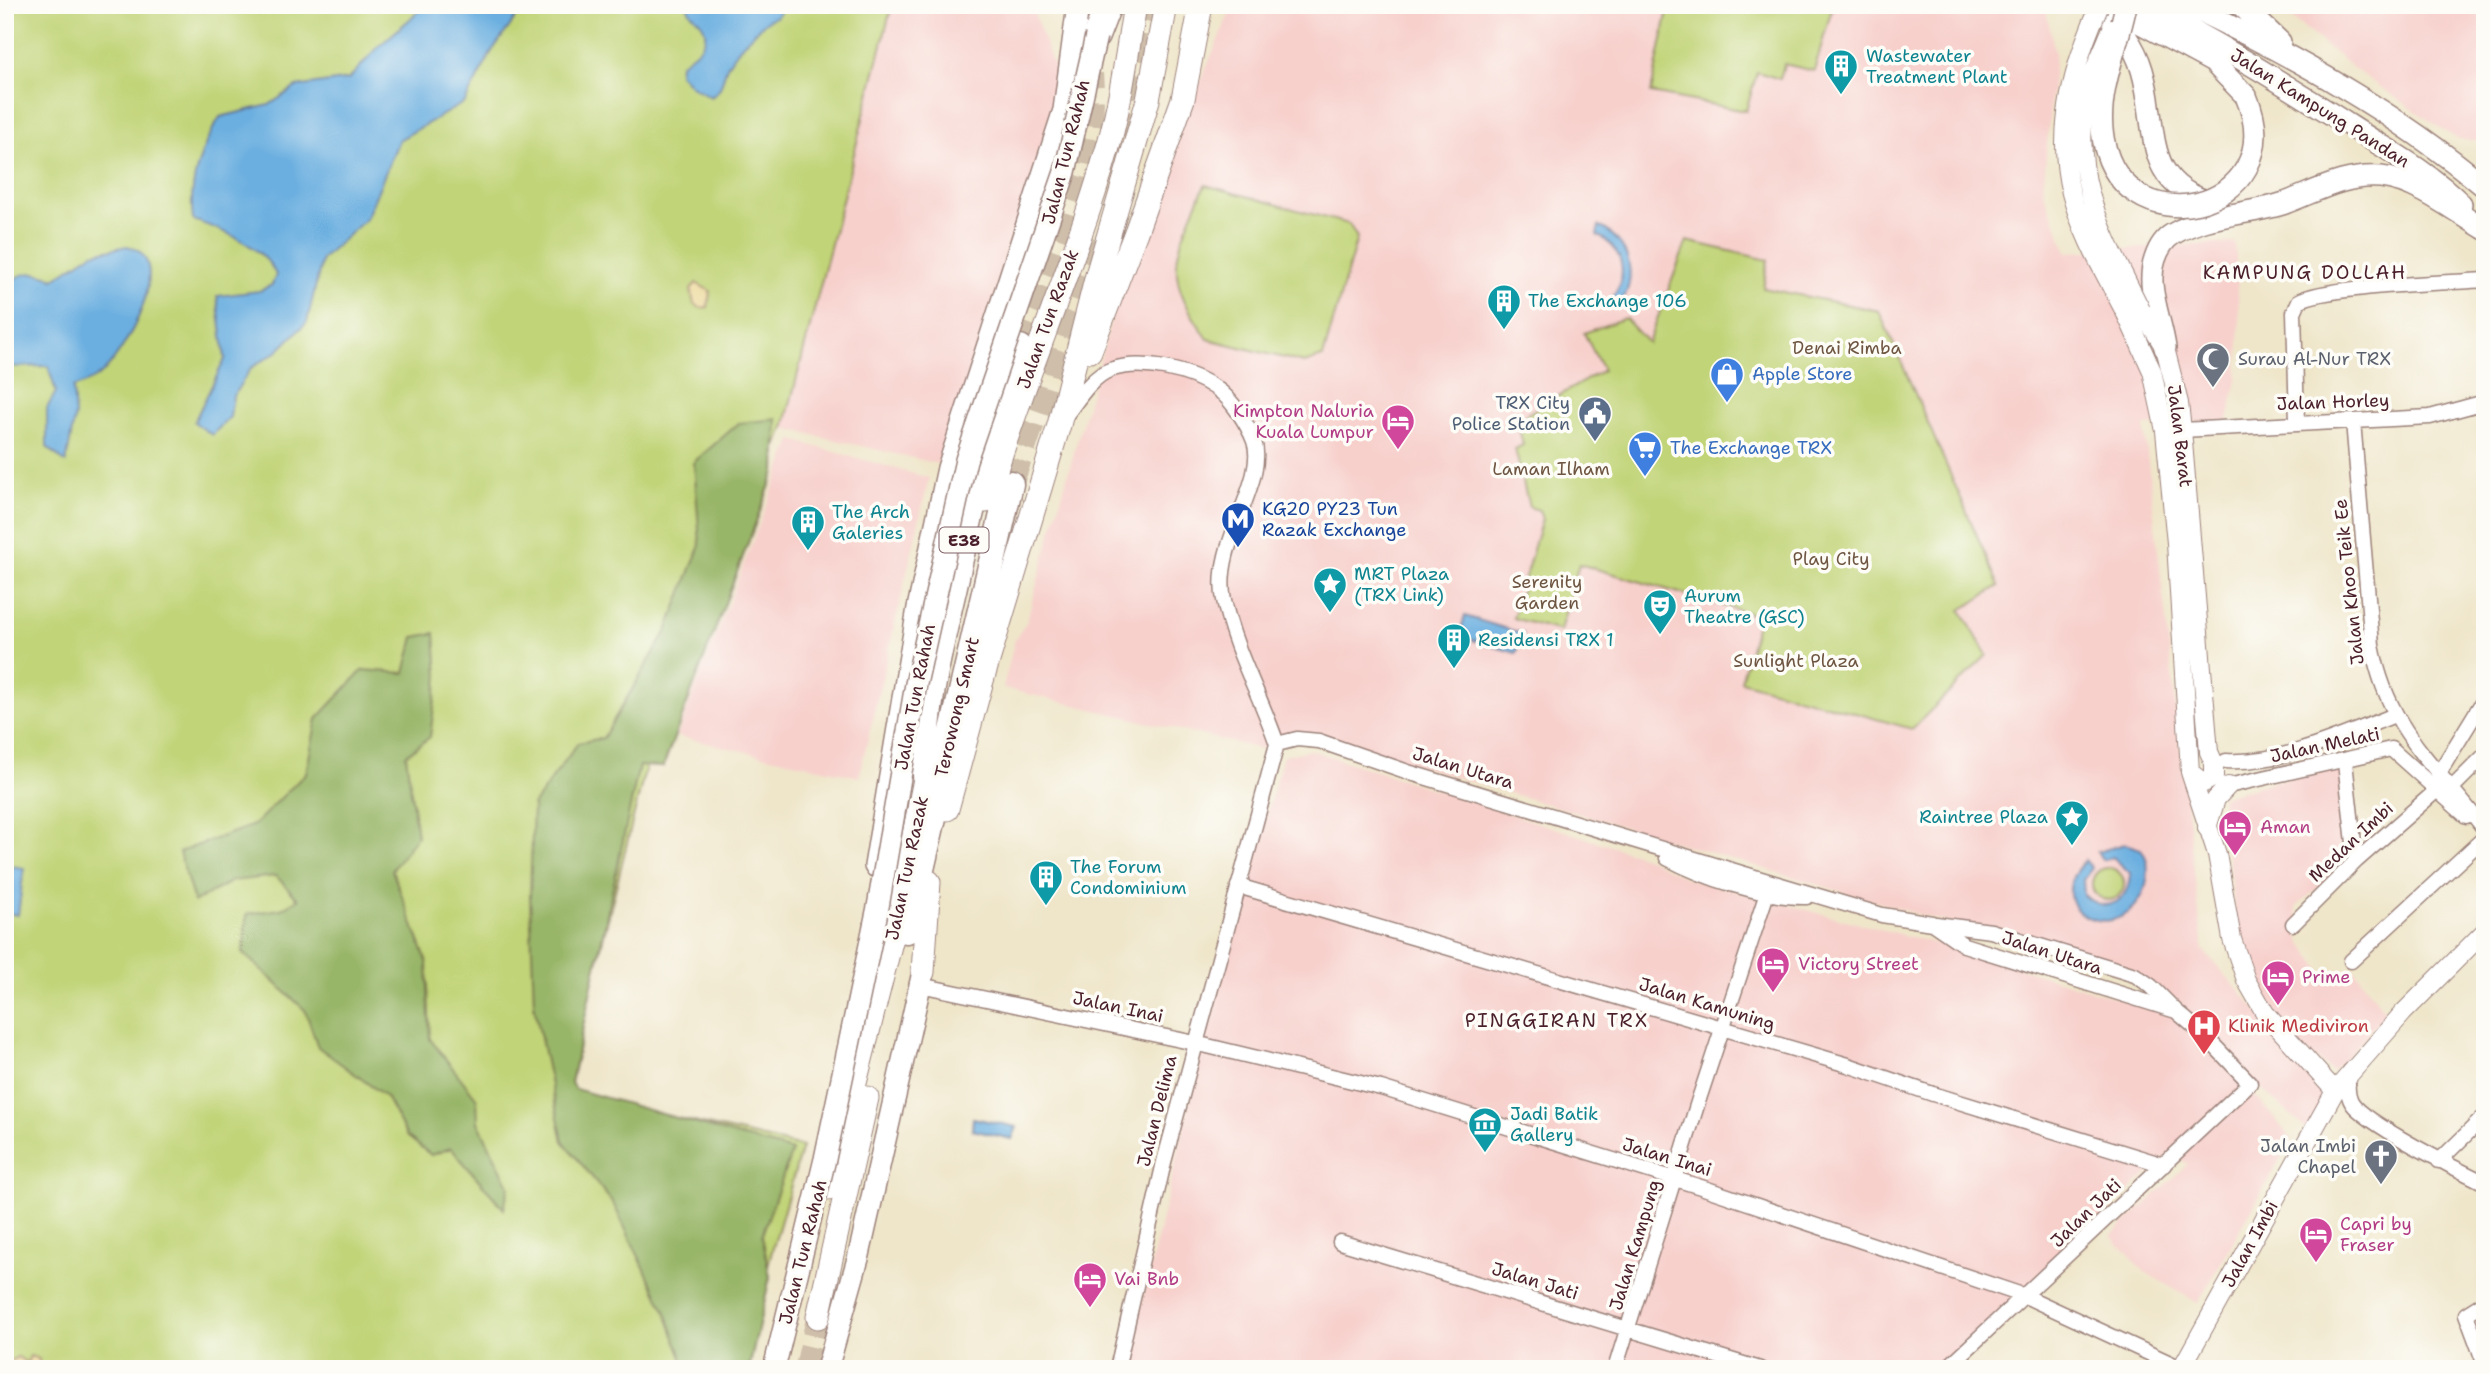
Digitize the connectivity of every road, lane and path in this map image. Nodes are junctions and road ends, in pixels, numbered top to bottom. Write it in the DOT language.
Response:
graph roads {
  1 [pos="1078,5"];
  2 [pos="1094,5"];
  3 [pos="1101,5"];
  4 [pos="1108,5"];
  5 [pos="1202,5"];
  6 [pos="2098,5"];
  7 [pos="2108,5"];
  8 [pos="2124,5"];
  9 [pos="2143,5"];
  10 [pos="2187,5"];
  11 [pos="2241,5"];
  12 [pos="1135,7"];
  13 [pos="1165,12"];
  14 [pos="1096,36"];
  15 [pos="2310,69"];
  16 [pos="2485,187"];
  17 [pos="2284,203"];
  18 [pos="2485,228"];
  19 [pos="2485,280"];
  20 [pos="2134,313"];
  21 [pos="1020,348"];
  22 [pos="2165,348"];
  23 [pos="2485,402"];
  24 [pos="2353,421"];
  25 [pos="2297,423"];
  26 [pos="1059,425"];
  27 [pos="2182,429"];
  28 [pos="1010,484"];
  29 [pos="2485,698"];
  30 [pos="2395,715"];
  31 [pos="1277,744"];
  32 [pos="2209,752"];
  33 [pos="2485,755"];
  34 [pos="2260,759"];
  35 [pos="2226,761"];
  36 [pos="2345,762"];
  37 [pos="2244,771"];
  38 [pos="2190,772"];
  39 [pos="2439,772"];
  40 [pos="926,775"];
  41 [pos="2261,779"];
  42 [pos="2228,786"];
  43 [pos="2454,787"];
  44 [pos="2437,790"];
  45 [pos="2207,828"];
  46 [pos="880,830"];
  47 [pos="2485,831"];
  48 [pos="2485,837"];
  49 [pos="1638,842"];
  50 [pos="2356,861"];
  51 [pos="905,875"];
  52 [pos="929,881"];
  53 [pos="1238,886"];
  54 [pos="1767,893"];
  55 [pos="1822,897"];
  56 [pos="1932,923"];
  57 [pos="2292,924"];
  58 [pos="907,930"];
  59 [pos="2485,931"];
  60 [pos="2351,961"];
  61 [pos="922,979"];
  62 [pos="2176,1012"];
  63 [pos="1722,1029"];
  64 [pos="1195,1043"];
  65 [pos="2351,1070"];
  66 [pos="2250,1083"];
  67 [pos="2335,1091"];
  68 [pos="844,1114"];
  69 [pos="2485,1116"];
  70 [pos="2439,1161"];
  71 [pos="2164,1165"];
  72 [pos="1676,1180"];
  73 [pos="2485,1183"];
  74 [pos="800,1241"];
  75 [pos="1340,1242"];
  76 [pos="2025,1296"];
  77 [pos="2485,1302"];
  78 [pos="818,1317"];
  79 [pos="1629,1329"];
  80 [pos="2485,1365"];
  81 [pos="2182,1368"];
  82 [pos="768,1369"];
  83 [pos="774,1369"];
  84 [pos="784,1369"];
  85 [pos="827,1369"];
  86 [pos="1117,1369"];
  87 [pos="1615,1369"];
  88 [pos="1760,1369"];
  89 [pos="1946,1369"];
  1 -- 46 [label="main road"];
  2 -- 14 [label="main road, Jalan Tun Rahah"];
  3 -- 14 [label="highway"];
  4 -- 14 [label="highway"];
  5 -- 26 [label="main road"];
  6 -- 17 [label="main road"];
  6 -- 20 [label="street, Jalan Barat, bridge"];
  7 -- 8 [label="main road, bridge"];
  8 -- 20 [label="street, Jalan Barat, bridge"];
  9 -- 18 [label="main road, Jalan Kampung Pandan"];
  10 -- 15 [label="main road, Jalan Kampung Pandan"];
  11 -- 15 [label="main road"];
  12 -- 40 [label="main road, Jalan Tun Razak"];
  13 -- 26 [label="main road, Jalan Tun Razak"];
  14 -- 83 [label="main road, Jalan Tun Rahah, bridge"];
  15 -- 16 [label="main road, Jalan Kampung Pandan"];
  17 -- 18 [label="main road"];
  17 -- 22 [label="main road"];
  19 -- 25 [label="street"];
  20 -- 22 [label="street, Jalan Barat"];
  20 -- 38 [label="street, Jalan Barat"];
  21 -- 40 [label="highway, Terowong Smart / E38"];
  22 -- 27 [label="street, Jalan Barat"];
  23 -- 24 [label="street, Jalan Horley"];
  24 -- 25 [label="street, Jalan Horley"];
  24 -- 30 [label="street, Jalan Khoo Teik Ee"];
  25 -- 27 [label="street, Jalan Horley"];
  26 -- 31 [label="street"];
  26 -- 52 [label="main road, Jalan Tun Razak"];
  27 -- 32 [label="street, Jalan Barat"];
  28 -- 58 [label="highway, Terowong Smart / E38"];
  29 -- 39 [label="street"];
  30 -- 34 [label="street, Jalan Melati"];
  30 -- 39 [label="street, Jalan Khoo Teik Ee"];
  31 -- 49 [label="street, Jalan Utara"];
  31 -- 53 [label="street, Jalan Delima"];
  32 -- 35 [label="street"];
  32 -- 38 [label="street, Jalan Barat"];
  33 -- 43 [label="street"];
  34 -- 35 [label="street, Jalan Melati"];
  34 -- 37 [label="street"];
  35 -- 37 [label="street"];
  36 -- 41 [label="street, Jalan Melati"];
  36 -- 44 [label="street, Jalan Melati"];
  36 -- 50 [label="street"];
  37 -- 41 [label="street"];
  37 -- 42 [label="street"];
  38 -- 45 [label="street, Jalan Barat"];
  39 -- 43 [label="street, Jalan Khoo Teik Ee"];
  40 -- 51 [label="main road, Jalan Tun Razak"];
  41 -- 42 [label="street, Jalan Melati"];
  42 -- 45 [label="street"];
  43 -- 47 [label="street, Jalan Khoo Teik Ee"];
  44 -- 47 [label="street, Jalan Melati"];
  44 -- 50 [label="street, Medan Imbi"];
  45 -- 67 [label="street, Jalan Barat"];
  46 -- 51 [label="main road"];
  46 -- 74 [label="main road"];
  48 -- 60 [label="street"];
  49 -- 54 [label="street, Jalan Utara"];
  49 -- 55 [label="street, Jalan Utara"];
  50 -- 57 [label="street, Medan Imbi"];
  51 -- 68 [label="main road, Jalan Tun Razak"];
  52 -- 58 [label="main road, Jalan Tun Razak"];
  52 -- 61 [label="main road"];
  53 -- 63 [label="street, Jalan Kamuning"];
  53 -- 64 [label="street, Jalan Delima"];
  54 -- 55 [label="street, Jalan Utara"];
  54 -- 63 [label="street, Jalan Kampung"];
  55 -- 56 [label="street, Jalan Utara"];
  56 -- 62 [label="street, Jalan Utara"];
  56 -- 62 [label="street"];
  58 -- 78 [label="main road, Jalan Tun Razak"];
  59 -- 65 [label="street, Jalan Imbi"];
  61 -- 64 [label="street, Jalan Inai"];
  61 -- 85 [label="main road"];
  62 -- 66 [label="street, Jalan Utara"];
  63 -- 71 [label="street, Jalan Kamuning"];
  63 -- 72 [label="street, Jalan Kampung"];
  64 -- 72 [label="street, Jalan Inai"];
  64 -- 86 [label="street, Jalan Delima"];
  65 -- 67 [label="street, Jalan Imbi"];
  65 -- 70 [label="street"];
  66 -- 71 [label="street, Jalan Jati"];
  67 -- 81 [label="street, Jalan Imbi"];
  68 -- 74 [label="main road"];
  68 -- 84 [label="main road, Jalan Tun Razak"];
  69 -- 70 [label="street"];
  70 -- 73 [label="street"];
  71 -- 76 [label="street, Jalan Jati"];
  72 -- 76 [label="street, Jalan Inai"];
  72 -- 79 [label="street, Jalan Kampung"];
  74 -- 82 [label="main road"];
  75 -- 79 [label="street, Jalan Jati"];
  76 -- 81 [label="street, Jalan Inai"];
  76 -- 89 [label="street, Jalan Jati"];
  77 -- 80 [label="street"];
  79 -- 87 [label="street, Jalan Kampung"];
  79 -- 88 [label="street, Jalan Jati"];
}
